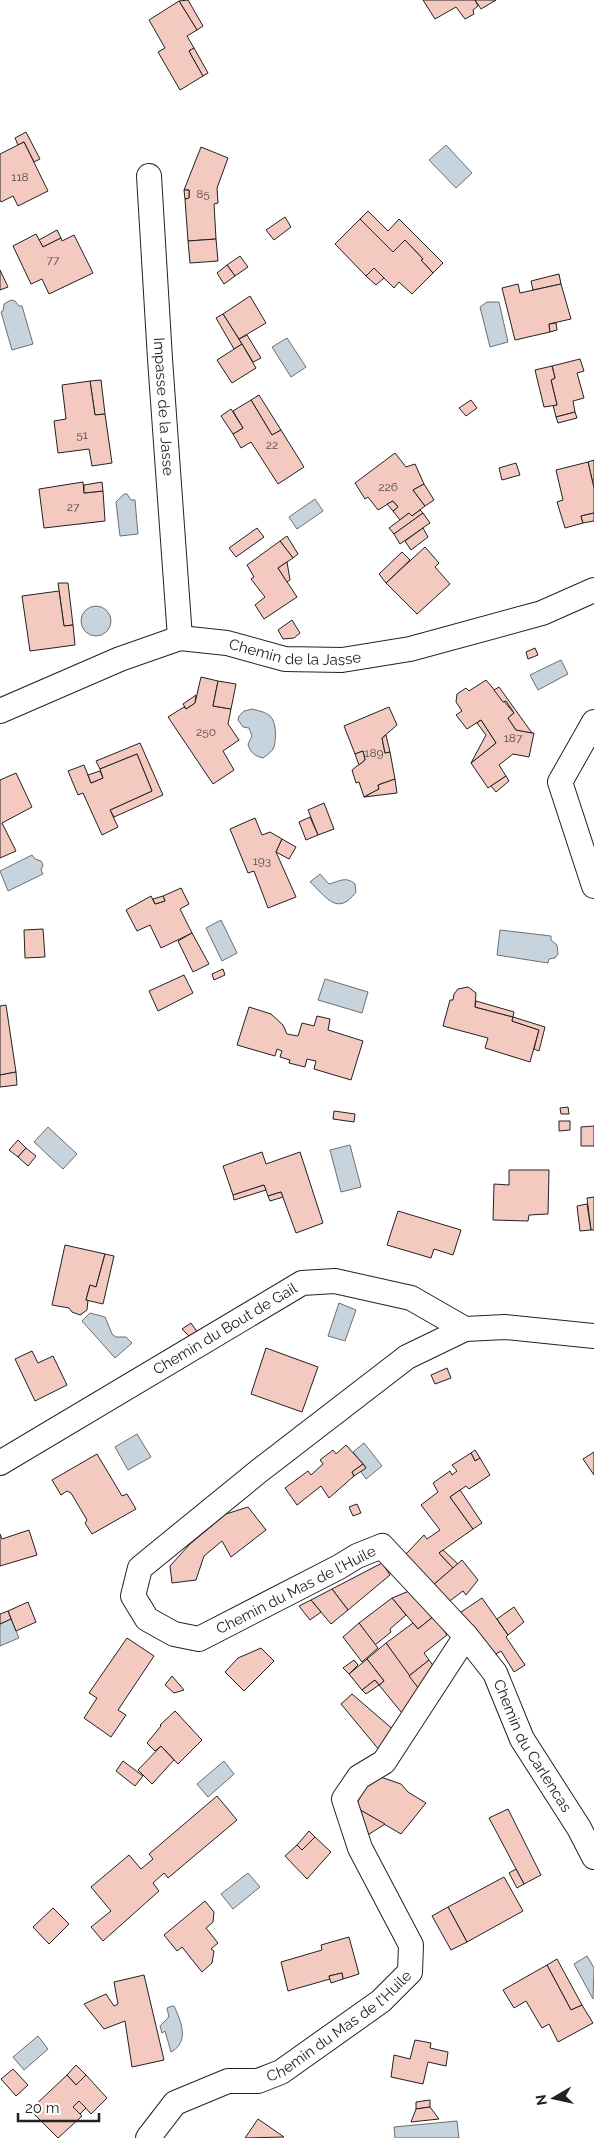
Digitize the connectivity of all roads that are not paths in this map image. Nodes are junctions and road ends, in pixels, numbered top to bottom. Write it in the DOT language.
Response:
graph roads {
  1 [pos="150,176"];
  2 [pos="594,590"];
  3 [pos="180,638"];
  4 [pos="0,711"];
  5 [pos="594,722"];
  6 [pos="594,886"];
  7 [pos="464,1329"];
  8 [pos="594,1336"];
  9 [pos="0,1463"];
  10 [pos="466,1636"];
  11 [pos="594,1856"];
  12 [pos="148,2138"];
  1 -- 3 [label="street, Impasse de la Jasse"];
  2 -- 3 [label="street, Chemin de la Jasse"];
  3 -- 4 [label="street, Chemin de la Jasse"];
  5 -- 6 [label="street"];
  7 -- 8 [label="street, Chemin du Mas de l'Huile"];
  7 -- 9 [label="street, Chemin du Bout de Gail"];
  7 -- 10 [label="street, Chemin du Mas de l'Huile"];
  10 -- 11 [label="street, Chemin du Carlencas"];
  10 -- 12 [label="street, Chemin du Mas de l'Huile"];
}
